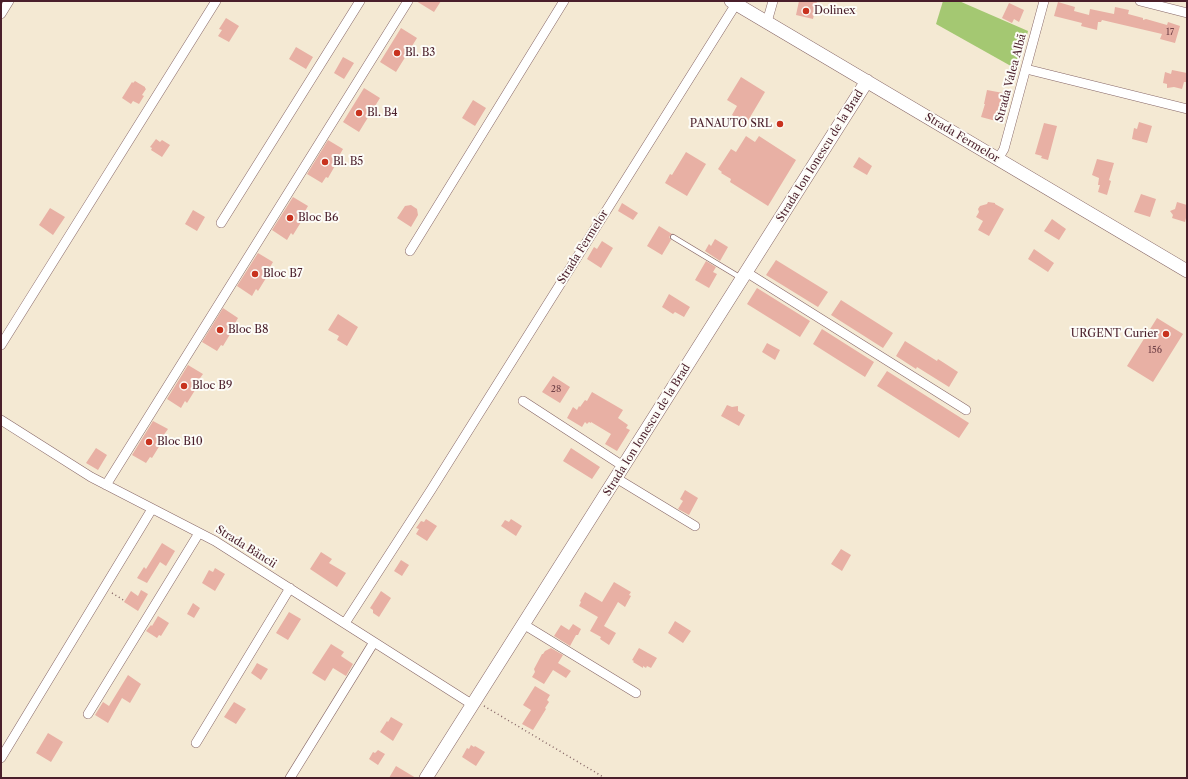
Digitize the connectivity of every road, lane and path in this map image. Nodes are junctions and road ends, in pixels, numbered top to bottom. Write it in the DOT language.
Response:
graph roads {
  1 [pos="9,1"];
  2 [pos="216,1"];
  3 [pos="360,1"];
  4 [pos="408,1"];
  5 [pos="564,1"];
  6 [pos="773,1"];
  7 [pos="1044,1"];
  8 [pos="1140,1"];
  9 [pos="733,3"];
  10 [pos="1187,13"];
  11 [pos="1,14"];
  12 [pos="767,22"];
  13 [pos="1026,69"];
  14 [pos="866,81"];
  15 [pos="1187,109"];
  16 [pos="998,159"];
  17 [pos="221,222"];
  18 [pos="674,237"];
  19 [pos="410,251"];
  20 [pos="1187,271"];
  21 [pos="744,276"];
  22 [pos="1,345"];
  23 [pos="523,401"];
  24 [pos="966,410"];
  25 [pos="1,420"];
  26 [pos="623,466"];
  27 [pos="616,478"];
  28 [pos="106,485"];
  29 [pos="152,509"];
  30 [pos="694,526"];
  31 [pos="199,532"];
  32 [pos="290,588"];
  33 [pos="109,591"];
  34 [pos="125,601"];
  35 [pos="344,623"];
  36 [pos="523,624"];
  37 [pos="374,642"];
  38 [pos="636,694"];
  39 [pos="474,703"];
  40 [pos="88,714"];
  41 [pos="196,743"];
  42 [pos="1,758"];
  43 [pos="290,778"];
  44 [pos="426,778"];
  45 [pos="605,778"];
  1 -- 11 [label="street"];
  2 -- 22 [label="street"];
  3 -- 17 [label="street"];
  4 -- 28 [label="street"];
  5 -- 19 [label="street"];
  6 -- 12 [label="street"];
  7 -- 13 [label="street, Strada Valea Albă"];
  8 -- 10 [label="street"];
  9 -- 12 [label="street, Strada Fermelor"];
  9 -- 35 [label="street, Strada Fermelor"];
  12 -- 14 [label="street, Strada Fermelor"];
  13 -- 15 [label="street"];
  13 -- 16 [label="street, Strada Valea Albă"];
  14 -- 16 [label="street, Strada Fermelor"];
  14 -- 21 [label="street, Strada Ion Ionescu de la Brad"];
  16 -- 20 [label="street, Strada Fermelor"];
  18 -- 21 [label="lane"];
  21 -- 24 [label="street"];
  21 -- 26 [label="street, Strada Ion Ionescu de la Brad"];
  23 -- 26 [label="street"];
  25 -- 28 [label="street, Strada Băncii"];
  26 -- 27 [label="street, Strada Ion Ionescu de la Brad"];
  27 -- 30 [label="street"];
  27 -- 36 [label="street, Strada Ion Ionescu de la Brad"];
  28 -- 29 [label="street, Strada Băncii"];
  29 -- 31 [label="street, Strada Băncii"];
  29 -- 42 [label="street"];
  31 -- 32 [label="street, Strada Băncii"];
  31 -- 40 [label="street"];
  32 -- 35 [label="street, Strada Băncii"];
  32 -- 41 [label="street"];
  33 -- 34 [label="path"];
  35 -- 37 [label="street, Strada Băncii"];
  36 -- 38 [label="street"];
  36 -- 39 [label="street, Strada Ion Ionescu de la Brad"];
  37 -- 39 [label="street, Strada Băncii"];
  37 -- 43 [label="street"];
  39 -- 44 [label="street, Strada Ion Ionescu de la Brad"];
  39 -- 45 [label="path"];
}
